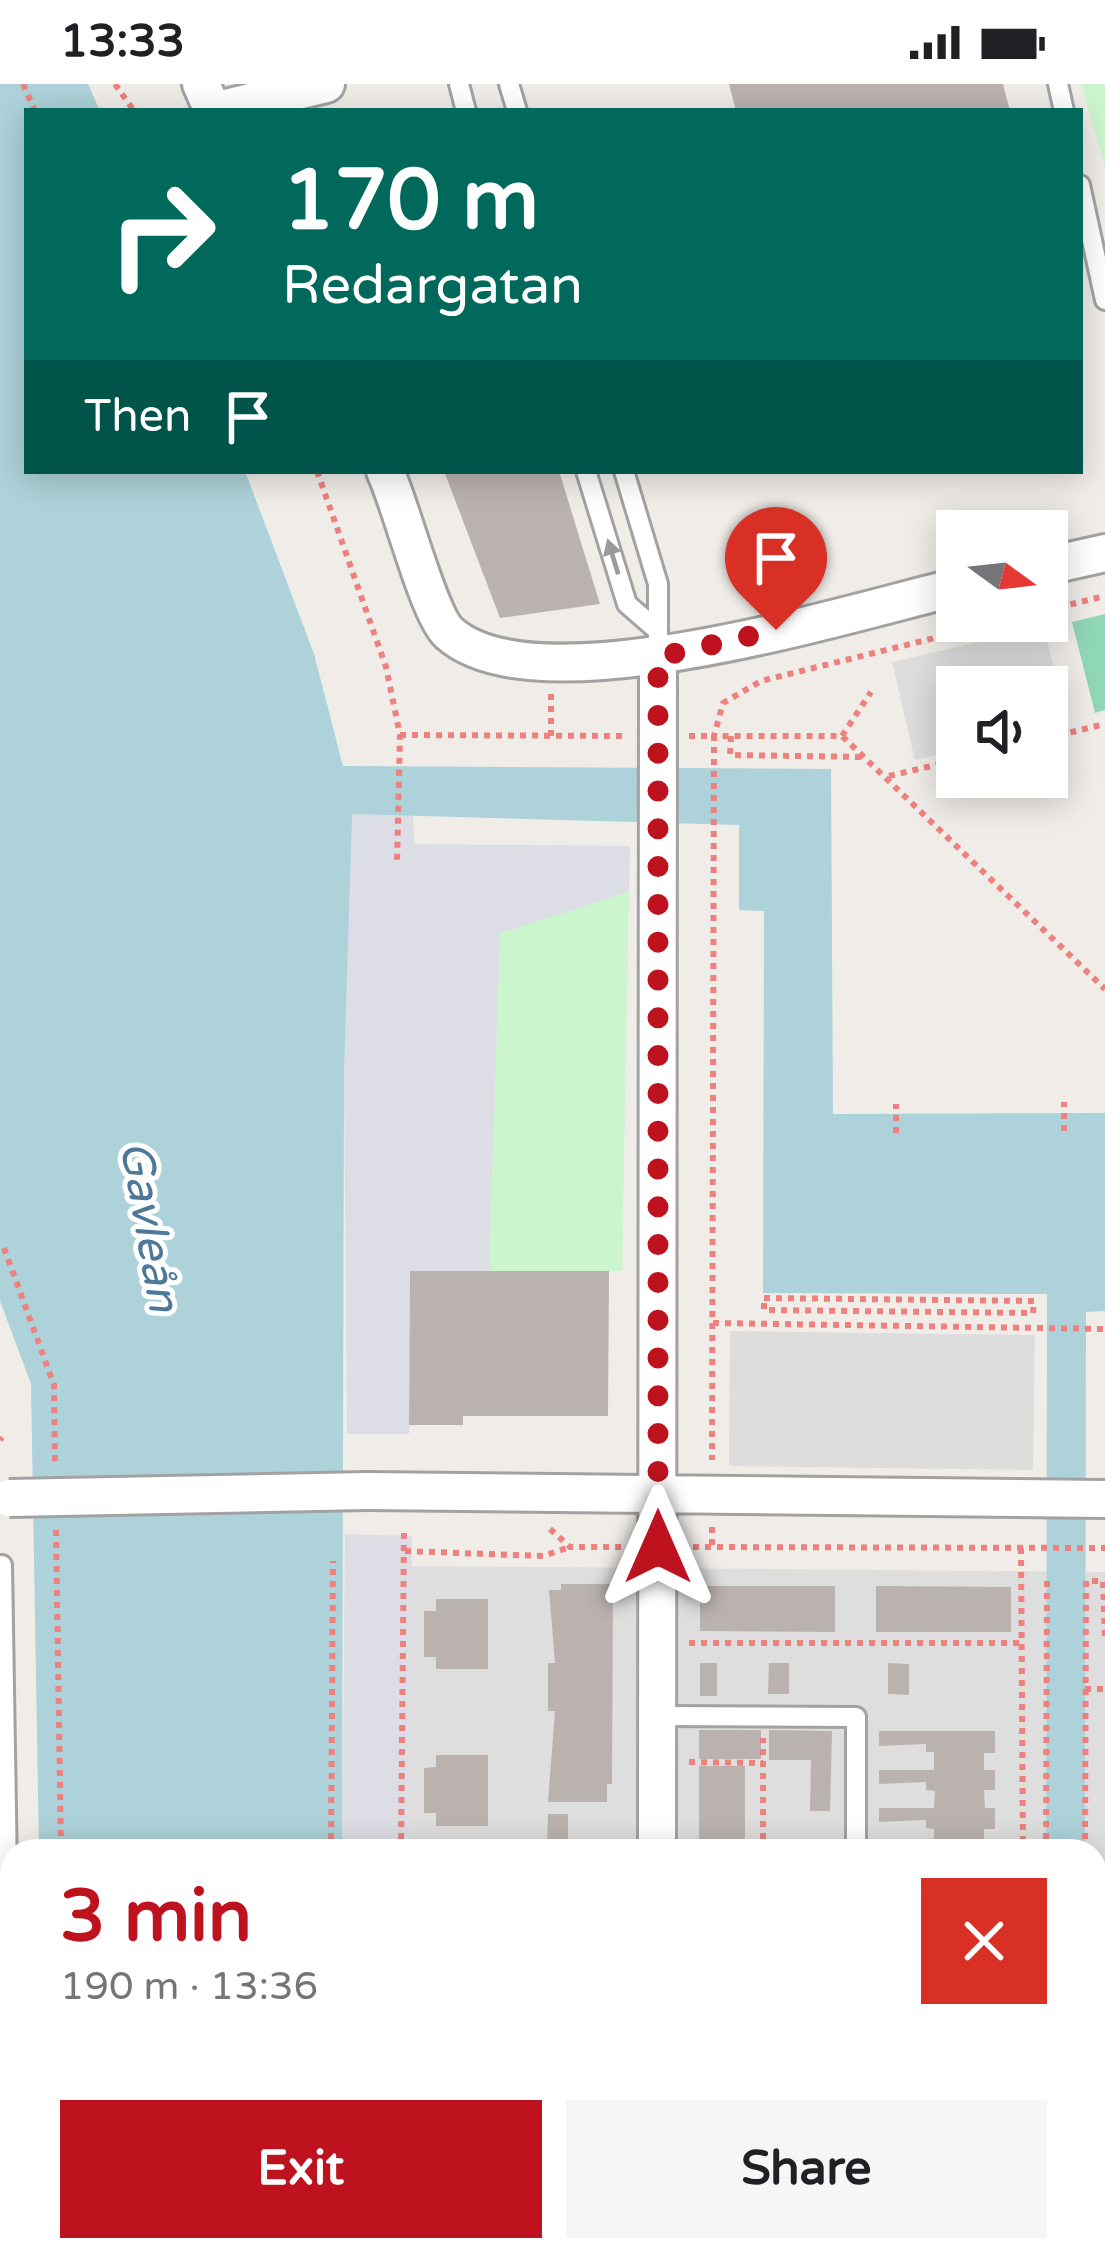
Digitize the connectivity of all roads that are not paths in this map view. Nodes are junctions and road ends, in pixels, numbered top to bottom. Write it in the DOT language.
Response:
graph roads {
  1 [pos="326,84"];
  2 [pos="226,108"];
  3 [pos="1083,199"];
  4 [pos="1105,300"];
  5 [pos="386,474"];
  6 [pos="587,474"];
  7 [pos="625,474"];
  8 [pos="1105,553"];
  9 [pos="1068,561"];
  10 [pos="936,591"];
  11 [pos="658,644"];
  12 [pos="658,1494"];
  13 [pos="4,1498"];
  14 [pos="1105,1499"];
  15 [pos="2,1565"];
  16 [pos="3,1626"];
  17 [pos="657,1716"];
  18 [pos="6,1839"];
  19 [pos="657,1839"];
  20 [pos="856,1839"];
  1 -- 2 [label="street"];
  3 -- 4 [label="lane"];
  5 -- 11 [label="street"];
  11 -- 6 [label="lane, one-way"];
  7 -- 11 [label="lane"];
  8 -- 9 [label="street"];
  10 -- 11 [label="street"];
  11 -- 12 [label="street"];
  12 -- 13 [label="street, bridge"];
  12 -- 14 [label="street"];
  12 -- 17 [label="street"];
  15 -- 16 [label="lane"];
  16 -- 18 [label="lane"];
  17 -- 19 [label="street"];
  17 -- 20 [label="lane"];
}
